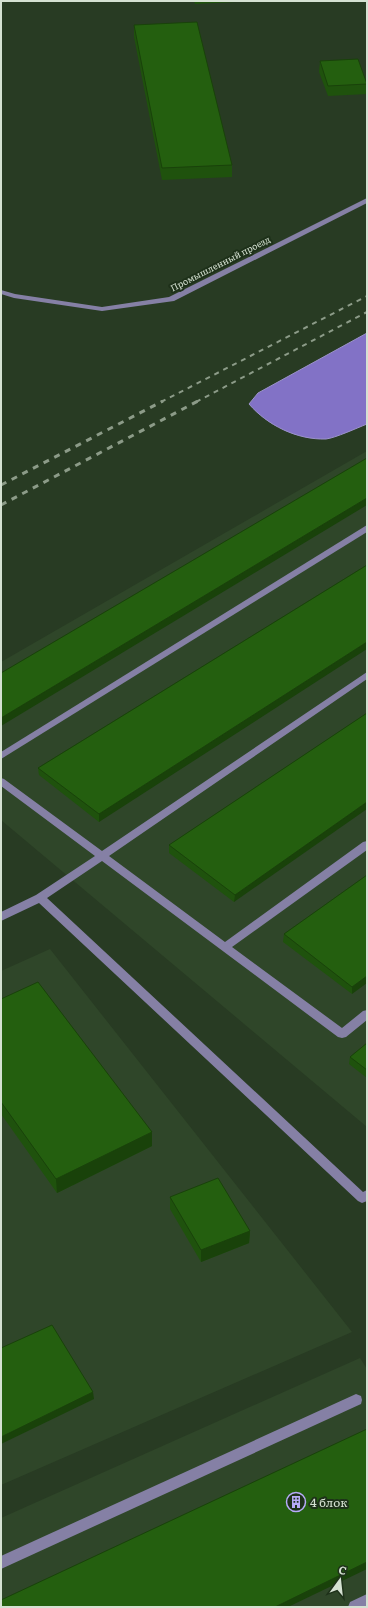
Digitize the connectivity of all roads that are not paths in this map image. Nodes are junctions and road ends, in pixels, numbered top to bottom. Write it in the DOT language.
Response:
graph roads {
  1 [pos="367,200"];
  2 [pos="1,292"];
  3 [pos="367,528"];
  4 [pos="367,675"];
  5 [pos="1,756"];
  6 [pos="1,782"];
  7 [pos="367,845"];
  8 [pos="102,856"];
  9 [pos="40,898"];
  10 [pos="1,917"];
  11 [pos="224,947"];
  12 [pos="367,1014"];
  13 [pos="367,1195"];
  14 [pos="356,1400"];
  15 [pos="1,1564"];
  16 [pos="367,1601"];
  17 [pos="355,1607"];
  1 -- 2 [label="street, Промышленный проезд"];
  3 -- 5 [label="street"];
  4 -- 8 [label="street"];
  6 -- 8 [label="street"];
  7 -- 11 [label="street"];
  8 -- 9 [label="street"];
  8 -- 11 [label="street"];
  9 -- 10 [label="street"];
  9 -- 13 [label="street"];
  11 -- 12 [label="street"];
  14 -- 15 [label="street"];
  16 -- 17 [label="street"];
}
